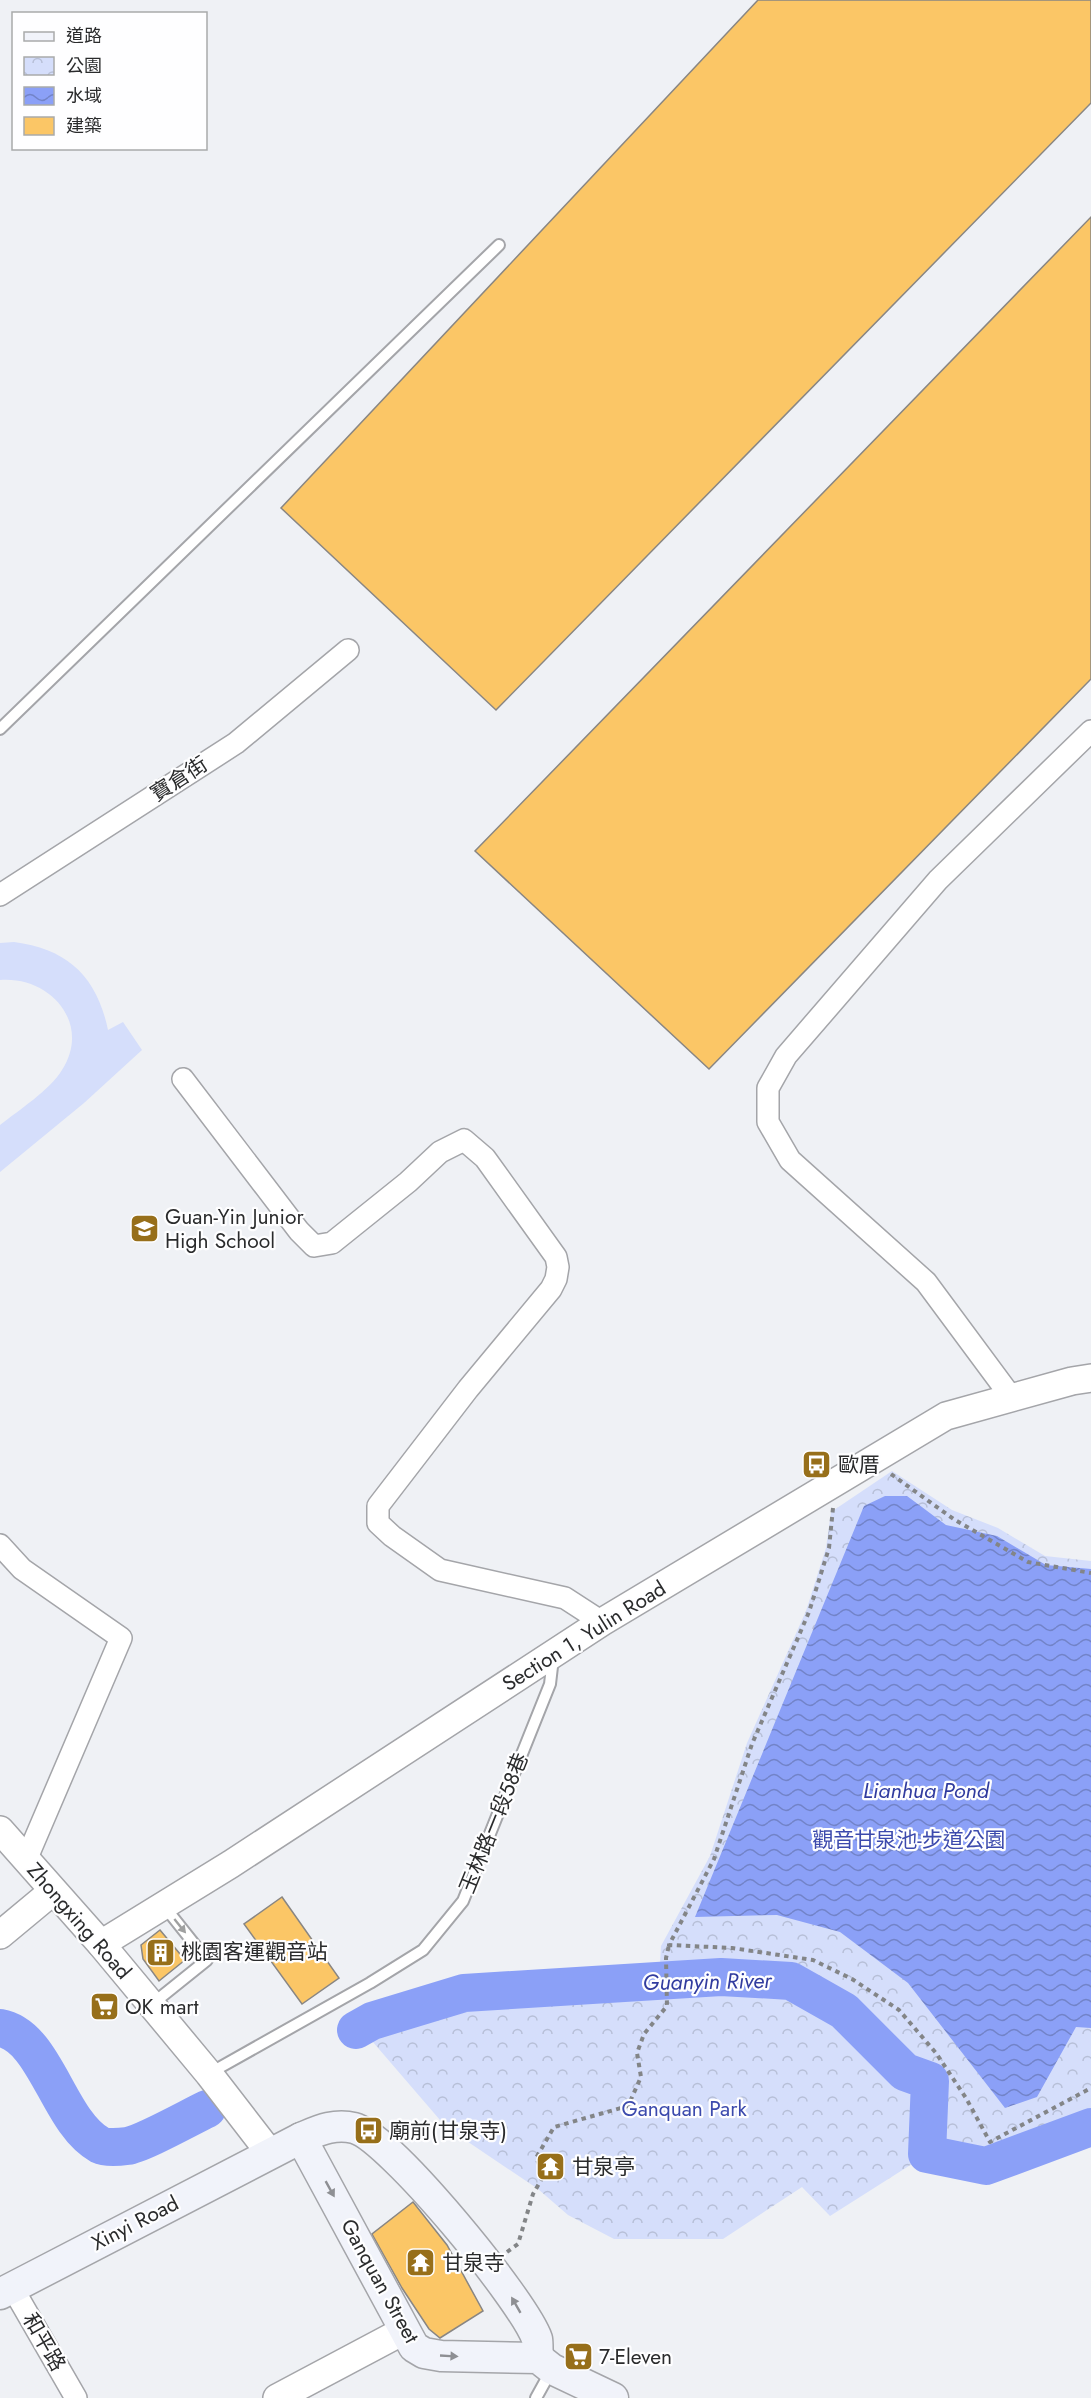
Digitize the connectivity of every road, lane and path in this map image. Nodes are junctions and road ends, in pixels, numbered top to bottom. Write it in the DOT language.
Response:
graph roads {
  1 [pos="499,245"];
  2 [pos="348,650"];
  3 [pos="0,729"];
  4 [pos="1091,731"];
  5 [pos="0,895"];
  6 [pos="183,1079"];
  7 [pos="1091,1378"];
  8 [pos="1012,1398"];
  9 [pos="895,1478"];
  10 [pos="829,1488"];
  11 [pos="0,1545"];
  12 [pos="1091,1574"];
  13 [pos="602,1622"];
  14 [pos="554,1655"];
  15 [pos="0,1830"];
  16 [pos="26,1860"];
  17 [pos="53,1891"];
  18 [pos="164,1906"];
  19 [pos="0,1935"];
  20 [pos="100,1944"];
  21 [pos="669,1945"];
  22 [pos="151,2005"];
  23 [pos="209,2074"];
  24 [pos="1091,2088"];
  25 [pos="301,2138"];
  26 [pos="270,2153"];
  27 [pos="489,2266"];
  28 [pos="6,2290"];
  29 [pos="405,2330"];
  30 [pos="545,2363"];
  31 [pos="76,2398"];
  32 [pos="277,2398"];
  33 [pos="536,2398"];
  34 [pos="613,2398"];
  1 -- 3 [label="lane"];
  2 -- 5 [label="street, 寶倉街"];
  4 -- 8 [label="street"];
  6 -- 13 [label="street"];
  7 -- 8 [label="street, Section 1, Yulin Road"];
  8 -- 10 [label="street, Section 1, Yulin Road"];
  9 -- 12 [label="path"];
  10 -- 13 [label="street, Section 1, Yulin Road"];
  10 -- 21 [label="path"];
  11 -- 16 [label="street"];
  13 -- 14 [label="street, Section 1, Yulin Road"];
  14 -- 18 [label="street, Section 1, Yulin Road"];
  14 -- 23 [label="lane, 玉林路一段58巷"];
  15 -- 16 [label="street, Zhongxing Road"];
  16 -- 17 [label="street, Zhongxing Road"];
  17 -- 19 [label="street"];
  17 -- 20 [label="street, Zhongxing Road"];
  18 -- 20 [label="street, Section 1, Yulin Road"];
  18 -- 22 [label="lane, one-way"];
  20 -- 22 [label="street, Zhongxing Road"];
  21 -- 24 [label="path"];
  21 -- 27 [label="path"];
  22 -- 23 [label="street, Zhongxing Road"];
  23 -- 26 [label="street, Zhongxing Road"];
  25 -- 26 [label="main road"];
  25 -- 27 [label="main road"];
  25 -- 29 [label="main road, Ganquan Street, one-way"];
  26 -- 28 [label="main road, Xinyi Road"];
  30 -- 27 [label="main road, one-way"];
  28 -- 31 [label="street, 和平路"];
  29 -- 30 [label="main road, Ganquan Street, one-way"];
  29 -- 32 [label="street"];
  30 -- 33 [label="lane"];
  30 -- 34 [label="main road, Ganquan Street"];
}
